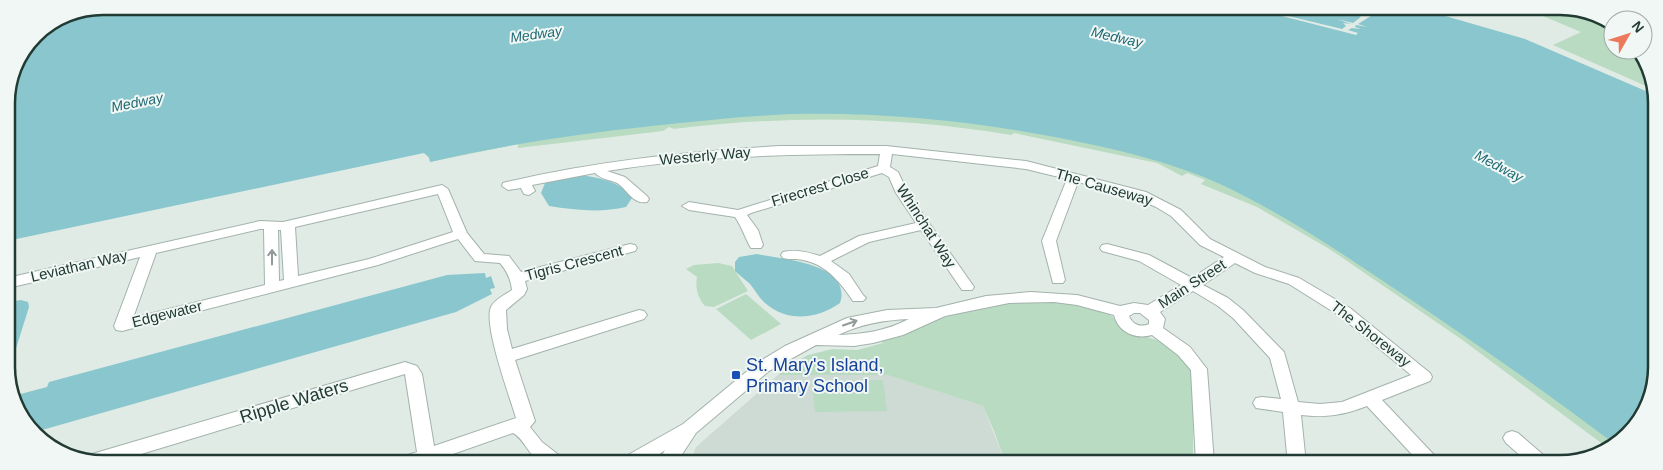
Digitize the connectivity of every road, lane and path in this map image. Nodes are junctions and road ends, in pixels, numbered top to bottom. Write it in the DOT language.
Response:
graph roads {
  1 [pos="886,150"];
  2 [pos="598,168"];
  3 [pos="884,168"];
  4 [pos="1074,177"];
  5 [pos="508,186"];
  6 [pos="642,199"];
  7 [pos="688,206"];
  8 [pos="740,214"];
  9 [pos="288,225"];
  10 [pos="924,225"];
  11 [pos="272,226"];
  12 [pos="461,234"];
  13 [pos="756,246"];
  14 [pos="630,248"];
  15 [pos="1107,248"];
  16 [pos="150,250"];
  17 [pos="788,255"];
  18 [pos="1234,257"];
  19 [pos="821,261"];
  20 [pos="517,278"];
  21 [pos="1058,280"];
  22 [pos="15,281"];
  23 [pos="291,283"];
  24 [pos="1192,285"];
  25 [pos="967,287"];
  26 [pos="272,288"];
  27 [pos="858,298"];
  28 [pos="1149,311"];
  29 [pos="1122,312"];
  30 [pos="639,315"];
  31 [pos="1154,329"];
  32 [pos="505,353"];
  33 [pos="1371,398"];
  34 [pos="1262,403"];
  35 [pos="1291,406"];
  36 [pos="514,426"];
  37 [pos="689,429"];
  38 [pos="1512,438"];
  39 [pos="1296,454"];
  40 [pos="109,455"];
  41 [pos="419,455"];
  42 [pos="428,455"];
  43 [pos="546,455"];
  44 [pos="641,455"];
  45 [pos="671,455"];
  46 [pos="1204,455"];
  47 [pos="1424,455"];
  48 [pos="1532,455"];
  1 -- 2 [label="street, Westerly Way"];
  1 -- 3 [label="street, Firecrest Close"];
  1 -- 4 [label="street, The Causeway"];
  2 -- 5 [label="street, Westerly Way"];
  2 -- 6 [label="street"];
  3 -- 8 [label="street, Firecrest Close"];
  3 -- 10 [label="street, Whinchat Way"];
  4 -- 18 [label="street, The Causeway"];
  4 -- 21 [label="street"];
  7 -- 8 [label="street"];
  8 -- 13 [label="street"];
  9 -- 11 [label="street"];
  9 -- 12 [label="street"];
  9 -- 23 [label="street"];
  10 -- 19 [label="street"];
  10 -- 25 [label="street, Whinchat Way"];
  11 -- 16 [label="street"];
  26 -- 11 [label="street, one-way"];
  12 -- 20 [label="street"];
  12 -- 23 [label="street, Edgewater"];
  14 -- 20 [label="street, Tigris Crescent"];
  15 -- 24 [label="street"];
  16 -- 22 [label="street, Leviathan Way"];
  16 -- 26 [label="street, Edgewater"];
  17 -- 19 [label="street"];
  18 -- 24 [label="street, Main Street"];
  18 -- 33 [label="street, The Shoreway"];
  19 -- 27 [label="street"];
  20 -- 32 [label="street"];
  23 -- 26 [label="street, Edgewater"];
  24 -- 28 [label="street, Main Street"];
  24 -- 35 [label="street"];
  28 -- 29 [label="street"];
  28 -- 31 [label="street"];
  29 -- 31 [label="street"];
  29 -- 37 [label="street"];
  30 -- 32 [label="street"];
  31 -- 46 [label="street"];
  32 -- 36 [label="street"];
  33 -- 35 [label="street"];
  33 -- 47 [label="street"];
  34 -- 35 [label="street"];
  35 -- 39 [label="street"];
  36 -- 42 [label="street"];
  36 -- 43 [label="street"];
  37 -- 44 [label="street"];
  37 -- 45 [label="street"];
  38 -- 48 [label="street"];
  40 -- 41 [label="street, Ripple Waters"];
}
